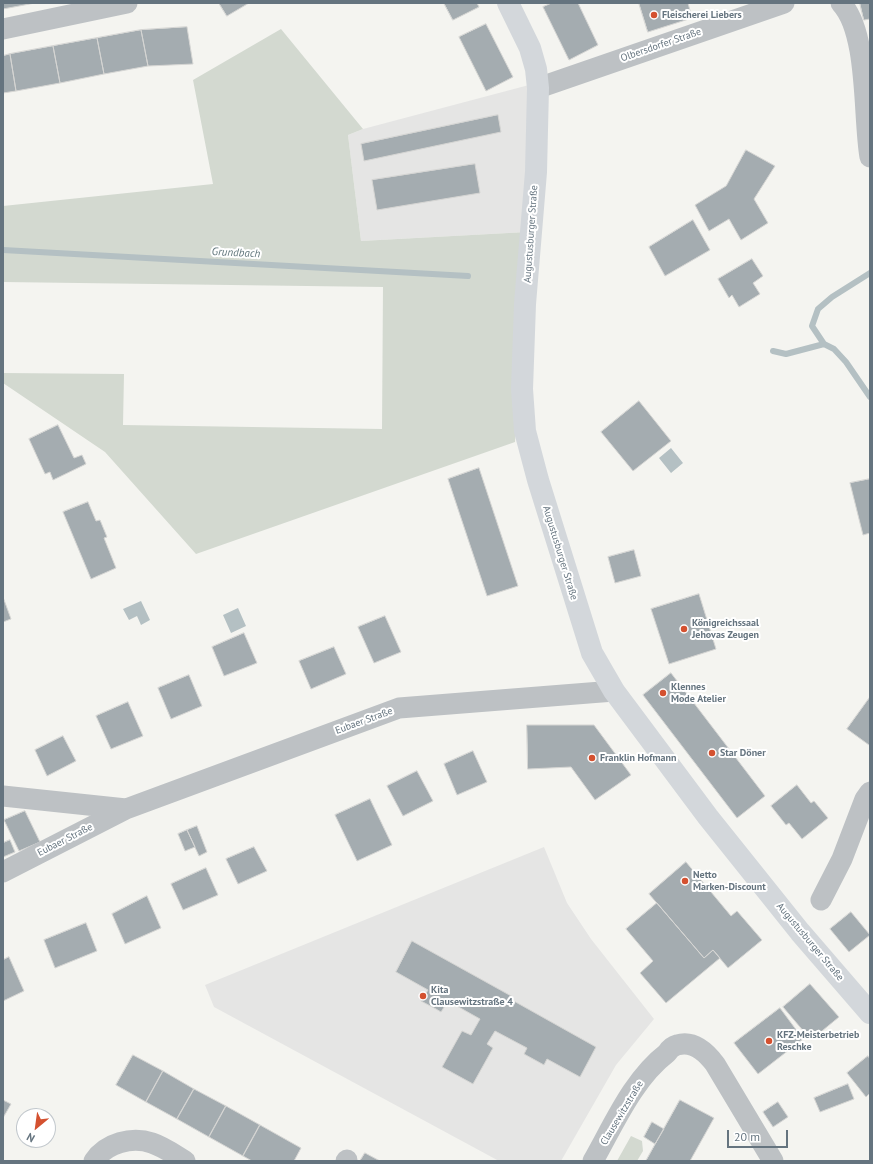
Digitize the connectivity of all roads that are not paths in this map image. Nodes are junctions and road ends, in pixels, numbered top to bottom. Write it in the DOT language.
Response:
graph roads {
  1 [pos="127,3"];
  2 [pos="508,3"];
  3 [pos="784,3"];
  4 [pos="841,3"];
  5 [pos="3,29"];
  6 [pos="538,88"];
  7 [pos="870,157"];
  8 [pos="614,691"];
  9 [pos="870,792"];
  10 [pos="3,796"];
  11 [pos="126,809"];
  12 [pos="3,872"];
  13 [pos="821,900"];
  14 [pos="870,1013"];
  15 [pos="94,1161"];
  16 [pos="185,1161"];
  17 [pos="593,1161"];
  18 [pos="773,1161"];
  1 -- 5 [label="street"];
  2 -- 6 [label="main road, Augustusburger Straße"];
  3 -- 6 [label="street, Olbersdorfer Straße"];
  4 -- 7 [label="street"];
  6 -- 8 [label="main road, Augustusburger Straße"];
  8 -- 11 [label="street, Eubaer Straße"];
  8 -- 14 [label="main road, Augustusburger Straße"];
  9 -- 13 [label="street"];
  10 -- 11 [label="street, Eubaer Straße"];
  11 -- 12 [label="street, Eubaer Straße"];
  15 -- 16 [label="street"];
  17 -- 18 [label="street, Clausewitzstraße"];
}
